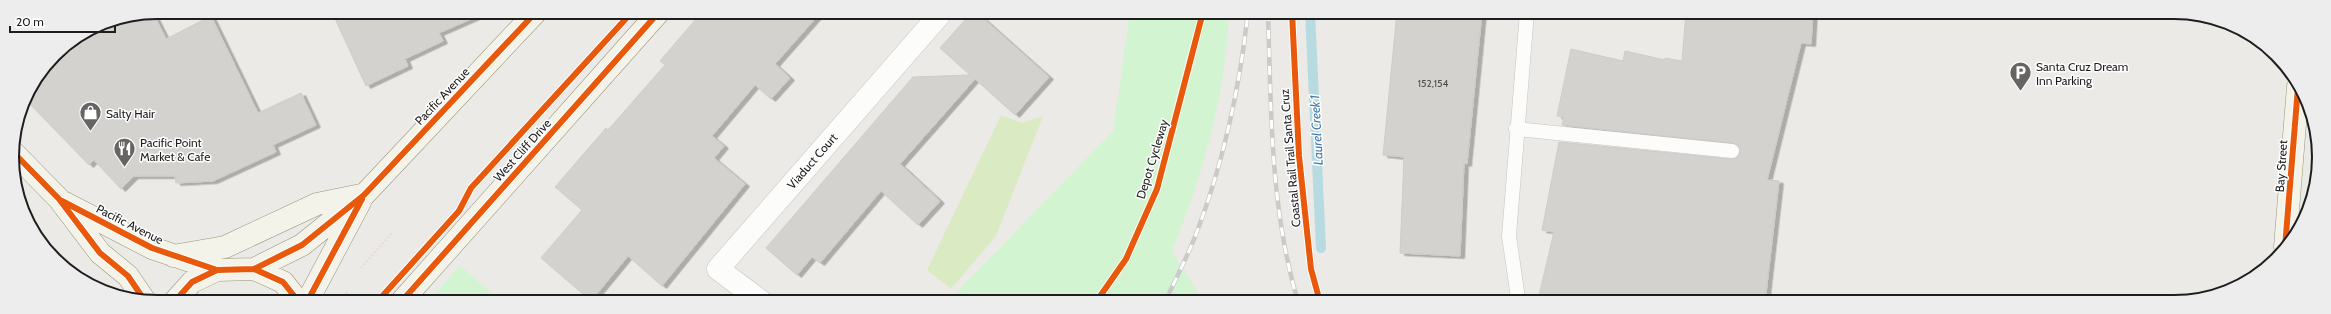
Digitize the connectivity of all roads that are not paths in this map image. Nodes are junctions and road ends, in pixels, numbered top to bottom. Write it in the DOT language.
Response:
graph roads {
  1 [pos="529,19"];
  2 [pos="652,19"];
  3 [pos="936,19"];
  4 [pos="1526,19"];
  5 [pos="2297,96"];
  6 [pos="1516,129"];
  7 [pos="1732,151"];
  8 [pos="19,158"];
  9 [pos="364,195"];
  10 [pos="59,199"];
  11 [pos="2286,238"];
  12 [pos="173,256"];
  13 [pos="254,269"];
  14 [pos="217,270"];
  15 [pos="140,294"];
  16 [pos="180,295"];
  17 [pos="294,295"];
  18 [pos="311,295"];
  19 [pos="407,295"];
  20 [pos="753,295"];
  21 [pos="1518,295"];
  1 -- 9 [label="main road, Pacific Avenue"];
  2 -- 19 [label="main road, West Cliff Drive"];
  3 -- 20 [label="street, Viaduct Court"];
  4 -- 6 [label="lane"];
  5 -- 11 [label="main road, Bay Street"];
  6 -- 7 [label="lane"];
  6 -- 21 [label="lane"];
  8 -- 10 [label="main road, Pacific Avenue"];
  9 -- 12 [label="main road"];
  9 -- 13 [label="main road, Pacific Avenue"];
  9 -- 18 [label="main road, Pacific Avenue"];
  10 -- 12 [label="main road, Pacific Avenue"];
  10 -- 15 [label="main road, Pacific Avenue"];
  12 -- 14 [label="main road, Pacific Avenue"];
  13 -- 14 [label="main road"];
  13 -- 17 [label="main road"];
  14 -- 16 [label="main road"];
}
